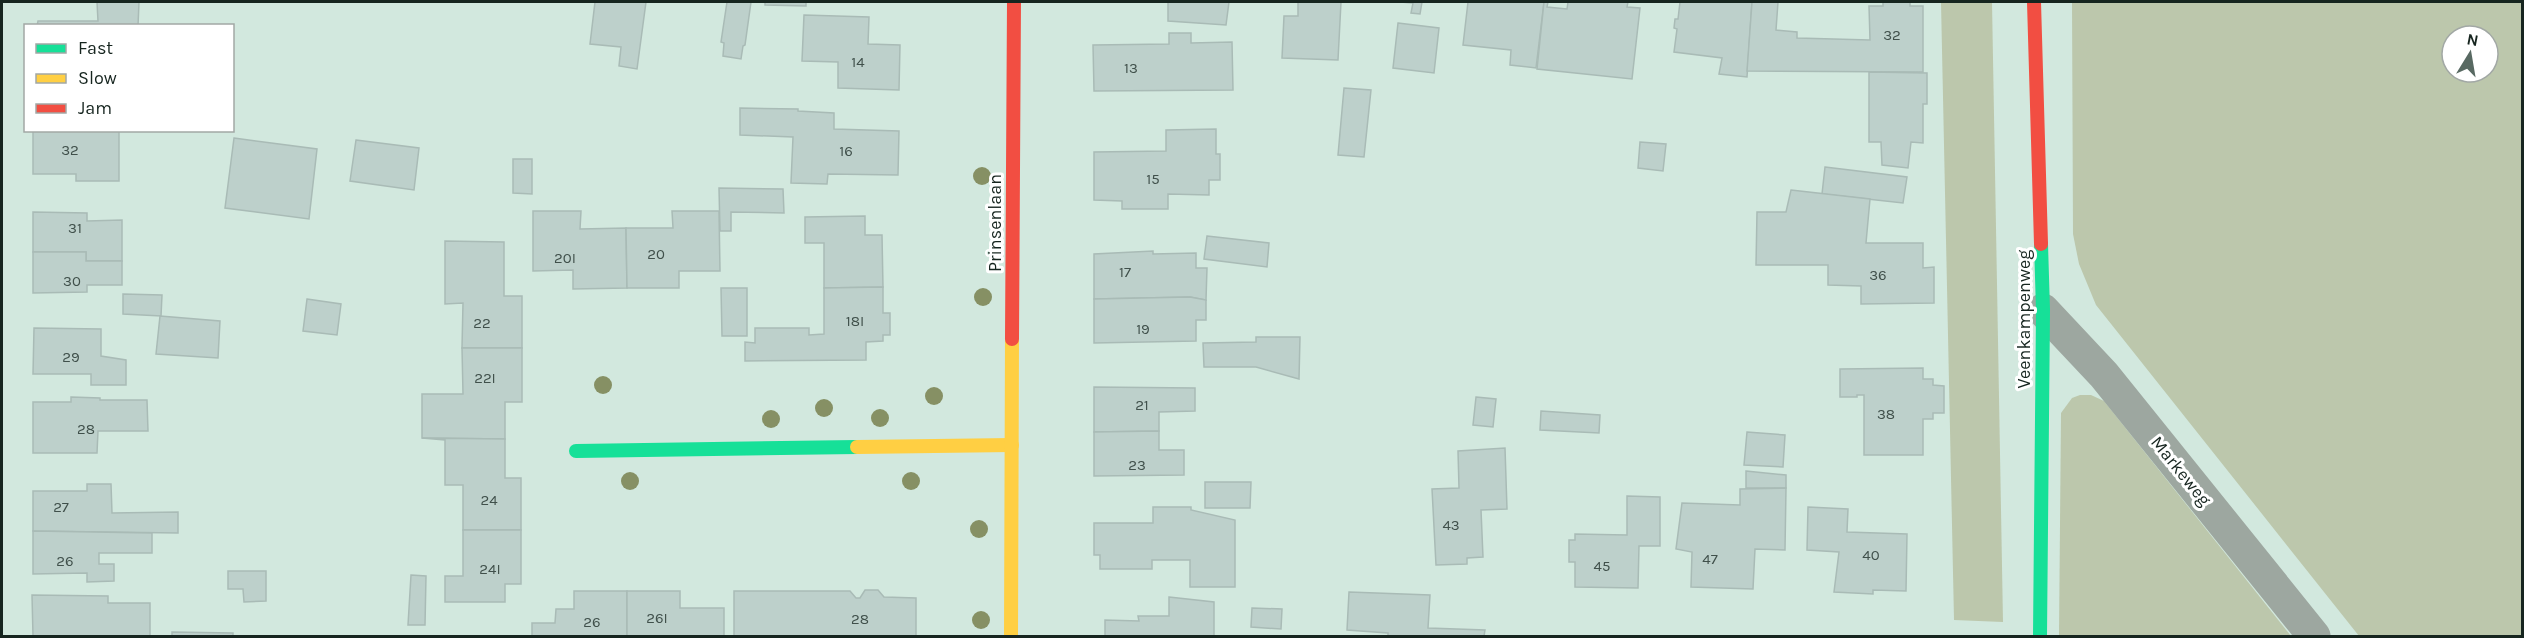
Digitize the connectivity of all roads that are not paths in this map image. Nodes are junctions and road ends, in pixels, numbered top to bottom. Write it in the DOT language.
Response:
graph roads {
  1 [pos="1014,2"];
  2 [pos="2034,2"];
  3 [pos="2043,310"];
  4 [pos="1012,445"];
  5 [pos="576,451"];
  6 [pos="1011,636"];
  7 [pos="2040,636"];
  8 [pos="2314,636"];
  1 -- 4 [label="street, Prinsenlaan"];
  2 -- 3 [label="street, Veenkampenweg"];
  3 -- 7 [label="street, Veenkampenweg"];
  3 -- 8 [label="street, Markeweg"];
  4 -- 5 [label="street"];
  4 -- 6 [label="street, Prinsenlaan"];
}
